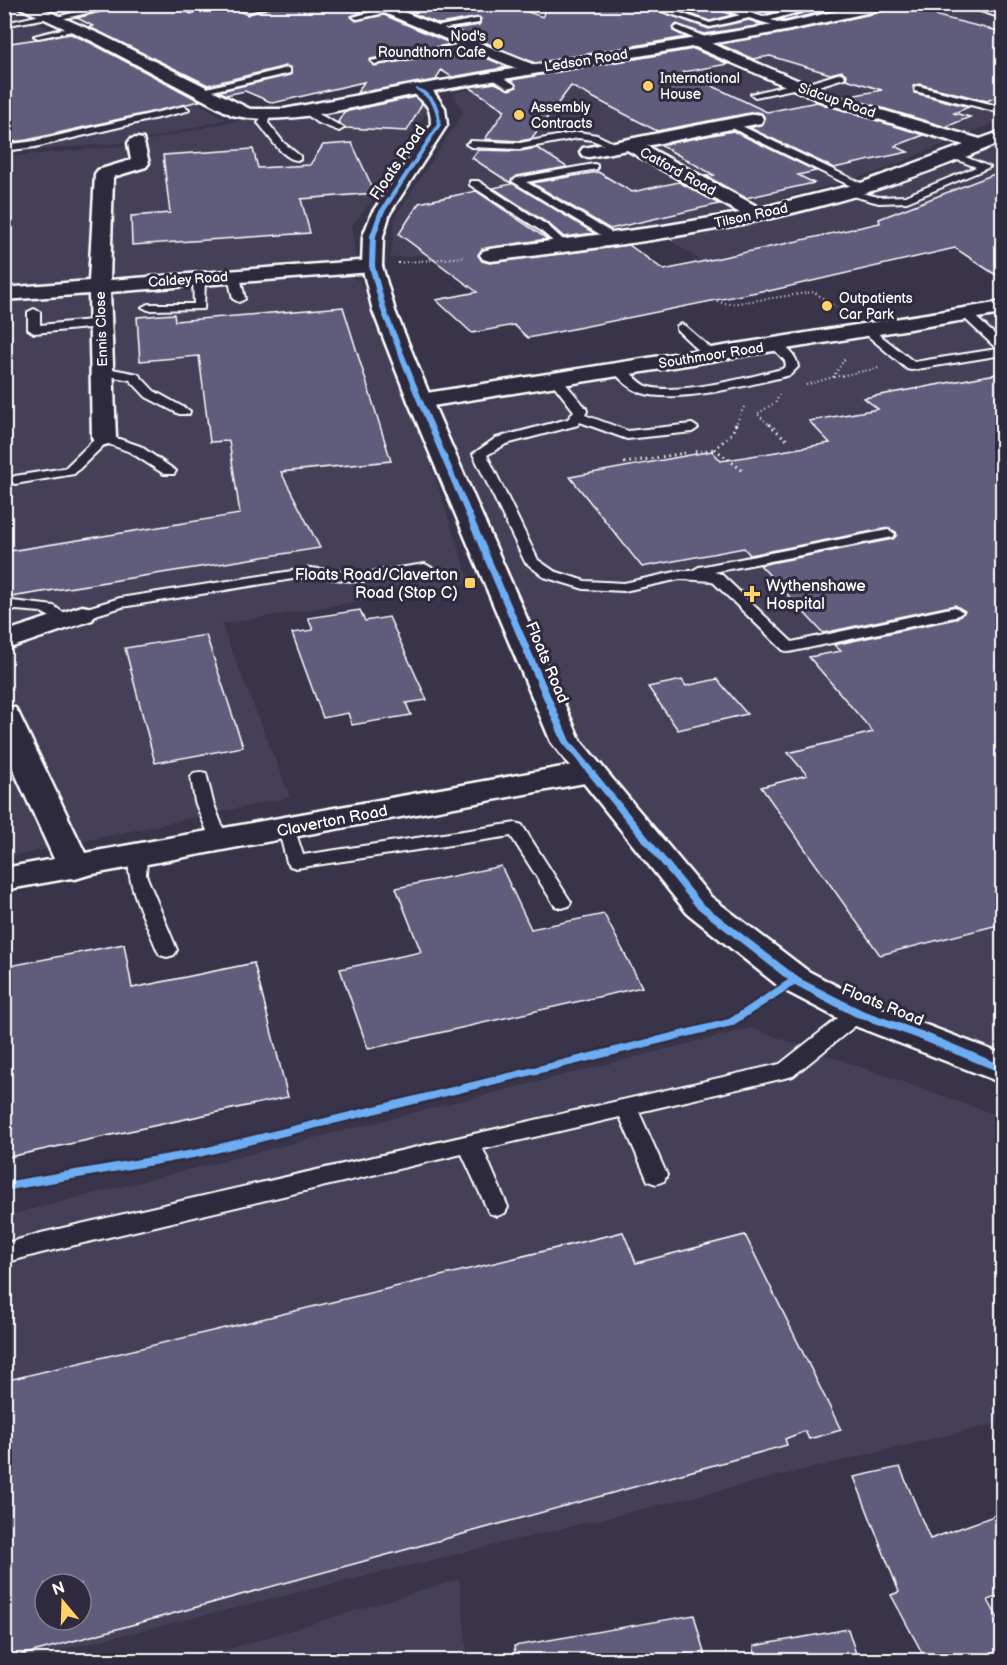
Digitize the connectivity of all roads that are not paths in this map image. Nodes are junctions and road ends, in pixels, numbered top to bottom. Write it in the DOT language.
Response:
graph roads {
  1 [pos="19,4"];
  2 [pos="124,4"];
  3 [pos="179,4"];
  4 [pos="275,4"];
  5 [pos="645,4"];
  6 [pos="712,4"];
  7 [pos="889,4"];
  8 [pos="963,4"];
  9 [pos="815,6"];
  10 [pos="381,7"];
  11 [pos="193,10"];
  12 [pos="246,11"];
  13 [pos="996,14"];
  14 [pos="357,16"];
  15 [pos="748,16"];
  16 [pos="48,20"];
  17 [pos="762,20"];
  18 [pos="476,21"];
  19 [pos="14,22"];
  20 [pos="785,27"];
  21 [pos="74,28"];
  22 [pos="434,28"];
  23 [pos="678,28"];
  24 [pos="38,36"];
  25 [pos="701,42"];
  26 [pos="474,44"];
  27 [pos="375,61"];
  28 [pos="531,69"];
  29 [pos="287,71"];
  30 [pos="494,76"];
  31 [pos="841,76"];
  32 [pos="511,86"];
  33 [pos="799,87"];
  34 [pos="418,89"];
  35 [pos="918,89"];
  36 [pos="199,91"];
  37 [pos="755,94"];
  38 [pos="184,109"];
  39 [pos="306,110"];
  40 [pos="1002,110"];
  41 [pos="275,114"];
  42 [pos="755,119"];
  43 [pos="731,124"];
  44 [pos="339,128"];
  45 [pos="1002,136"];
  46 [pos="138,144"];
  47 [pos="471,144"];
  48 [pos="623,145"];
  49 [pos="982,145"];
  50 [pos="4,148"];
  51 [pos="952,155"];
  52 [pos="297,158"];
  53 [pos="592,159"];
  54 [pos="474,183"];
  55 [pos="855,190"];
  56 [pos="758,215"];
  57 [pos="615,239"];
  58 [pos="566,246"];
  59 [pos="490,255"];
  60 [pos="372,266"];
  61 [pos="234,276"];
  62 [pos="199,279"];
  63 [pos="99,286"];
  64 [pos="4,294"];
  65 [pos="239,299"];
  66 [pos="148,307"];
  67 [pos="1002,308"];
  68 [pos="34,312"];
  69 [pos="966,314"];
  70 [pos="101,323"];
  71 [pos="681,328"];
  72 [pos="867,330"];
  73 [pos="776,345"];
  74 [pos="1002,347"];
  75 [pos="1002,352"];
  76 [pos="711,355"];
  77 [pos="619,370"];
  78 [pos="102,371"];
  79 [pos="556,380"];
  80 [pos="420,401"];
  81 [pos="184,411"];
  82 [pos="577,416"];
  83 [pos="692,428"];
  84 [pos="104,438"];
  85 [pos="169,471"];
  86 [pos="15,480"];
  87 [pos="888,534"];
  88 [pos="425,568"];
  89 [pos="680,575"];
  90 [pos="4,604"];
  91 [pos="955,612"];
  92 [pos="74,617"];
  93 [pos="4,642"];
  94 [pos="4,714"];
  95 [pos="590,772"];
  96 [pos="200,777"];
  97 [pos="287,828"];
  98 [pos="219,841"];
  99 [pos="138,856"];
  100 [pos="75,868"];
  101 [pos="4,879"];
  102 [pos="562,902"];
  103 [pos="167,950"];
  104 [pos="858,1013"];
  105 [pos="1002,1070"];
  106 [pos="626,1107"];
  107 [pos="470,1143"];
  108 [pos="656,1174"];
  109 [pos="497,1207"];
  110 [pos="4,1254"];
  1 -- 16 [label="street"];
  2 -- 16 [label="lane"];
  3 -- 11 [label="lane"];
  4 -- 12 [label="lane"];
  5 -- 15 [label="lane"];
  6 -- 15 [label="lane"];
  7 -- 20 [label="street, Ledson Road"];
  8 -- 13 [label="lane"];
  9 -- 17 [label="lane"];
  10 -- 14 [label="lane"];
  10 -- 22 [label="street"];
  15 -- 17 [label="lane"];
  16 -- 19 [label="lane"];
  16 -- 21 [label="street"];
  17 -- 20 [label="lane"];
  18 -- 22 [label="lane"];
  20 -- 25 [label="street, Ledson Road"];
  21 -- 24 [label="lane"];
  21 -- 36 [label="street"];
  22 -- 26 [label="street"];
  23 -- 25 [label="lane"];
  25 -- 28 [label="street, Ledson Road"];
  25 -- 33 [label="street, Sidcup Road"];
  26 -- 27 [label="lane"];
  26 -- 28 [label="street"];
  28 -- 30 [label="street, Ledson Road"];
  29 -- 36 [label="lane"];
  30 -- 32 [label="lane"];
  30 -- 34 [label="street, Ledson Road"];
  31 -- 33 [label="lane"];
  33 -- 37 [label="lane"];
  33 -- 49 [label="street, Sidcup Road"];
  34 -- 39 [label="street, Ledson Road"];
  34 -- 60 [label="street, Floats Road"];
  35 -- 40 [label="lane"];
  36 -- 41 [label="street"];
  38 -- 50 [label="lane"];
  39 -- 41 [label="street, Ledson Road"];
  39 -- 44 [label="lane"];
  41 -- 52 [label="lane"];
  42 -- 43 [label="street, Catford Road"];
  43 -- 48 [label="street, Catford Road"];
  43 -- 55 [label="lane"];
  45 -- 49 [label="street, Tilson Road"];
  46 -- 63 [label="street, Ennis Close"];
  47 -- 48 [label="lane"];
  48 -- 53 [label="street, Catford Road"];
  48 -- 56 [label="street, Catford Road"];
  49 -- 51 [label="street, Tilson Road"];
  51 -- 55 [label="street, Tilson Road"];
  51 -- 55 [label="lane"];
  53 -- 57 [label="lane"];
  54 -- 58 [label="lane"];
  55 -- 56 [label="street, Tilson Road"];
  56 -- 57 [label="street, Tilson Road"];
  57 -- 58 [label="street, Tilson Road"];
  58 -- 59 [label="street, Tilson Road"];
  60 -- 61 [label="street, Caldey Road"];
  60 -- 80 [label="street, Floats Road"];
  61 -- 62 [label="street, Caldey Road"];
  61 -- 65 [label="lane"];
  62 -- 63 [label="street, Caldey Road"];
  62 -- 66 [label="lane"];
  63 -- 64 [label="street, Caldey Road"];
  63 -- 70 [label="street, Ennis Close"];
  67 -- 69 [label="street, Southmoor Road"];
  68 -- 70 [label="lane"];
  69 -- 72 [label="street, Southmoor Road"];
  69 -- 74 [label="lane"];
  70 -- 78 [label="street, Ennis Close"];
  71 -- 76 [label="lane"];
  72 -- 73 [label="street, Southmoor Road"];
  72 -- 75 [label="lane"];
  73 -- 76 [label="street, Southmoor Road"];
  73 -- 77 [label="lane"];
  76 -- 77 [label="street, Southmoor Road"];
  77 -- 79 [label="street, Southmoor Road"];
  78 -- 81 [label="lane"];
  78 -- 84 [label="street, Ennis Close"];
  79 -- 80 [label="street, Southmoor Road"];
  79 -- 82 [label="lane"];
  80 -- 95 [label="street, Floats Road"];
  82 -- 83 [label="lane"];
  82 -- 89 [label="lane"];
  84 -- 85 [label="lane"];
  84 -- 86 [label="lane"];
  87 -- 89 [label="lane"];
  88 -- 92 [label="lane"];
  89 -- 91 [label="lane"];
  90 -- 92 [label="lane"];
  92 -- 93 [label="street"];
  94 -- 100 [label="street"];
  95 -- 97 [label="street, Claverton Road"];
  95 -- 104 [label="street, Floats Road"];
  96 -- 98 [label="lane"];
  97 -- 98 [label="street, Claverton Road"];
  97 -- 102 [label="lane"];
  98 -- 99 [label="street, Claverton Road"];
  99 -- 100 [label="street, Claverton Road"];
  99 -- 103 [label="lane"];
  100 -- 101 [label="street, Claverton Road"];
  104 -- 105 [label="street, Floats Road"];
  104 -- 106 [label="lane"];
  106 -- 107 [label="lane"];
  106 -- 108 [label="lane"];
  107 -- 109 [label="lane"];
  107 -- 110 [label="lane"];
}
